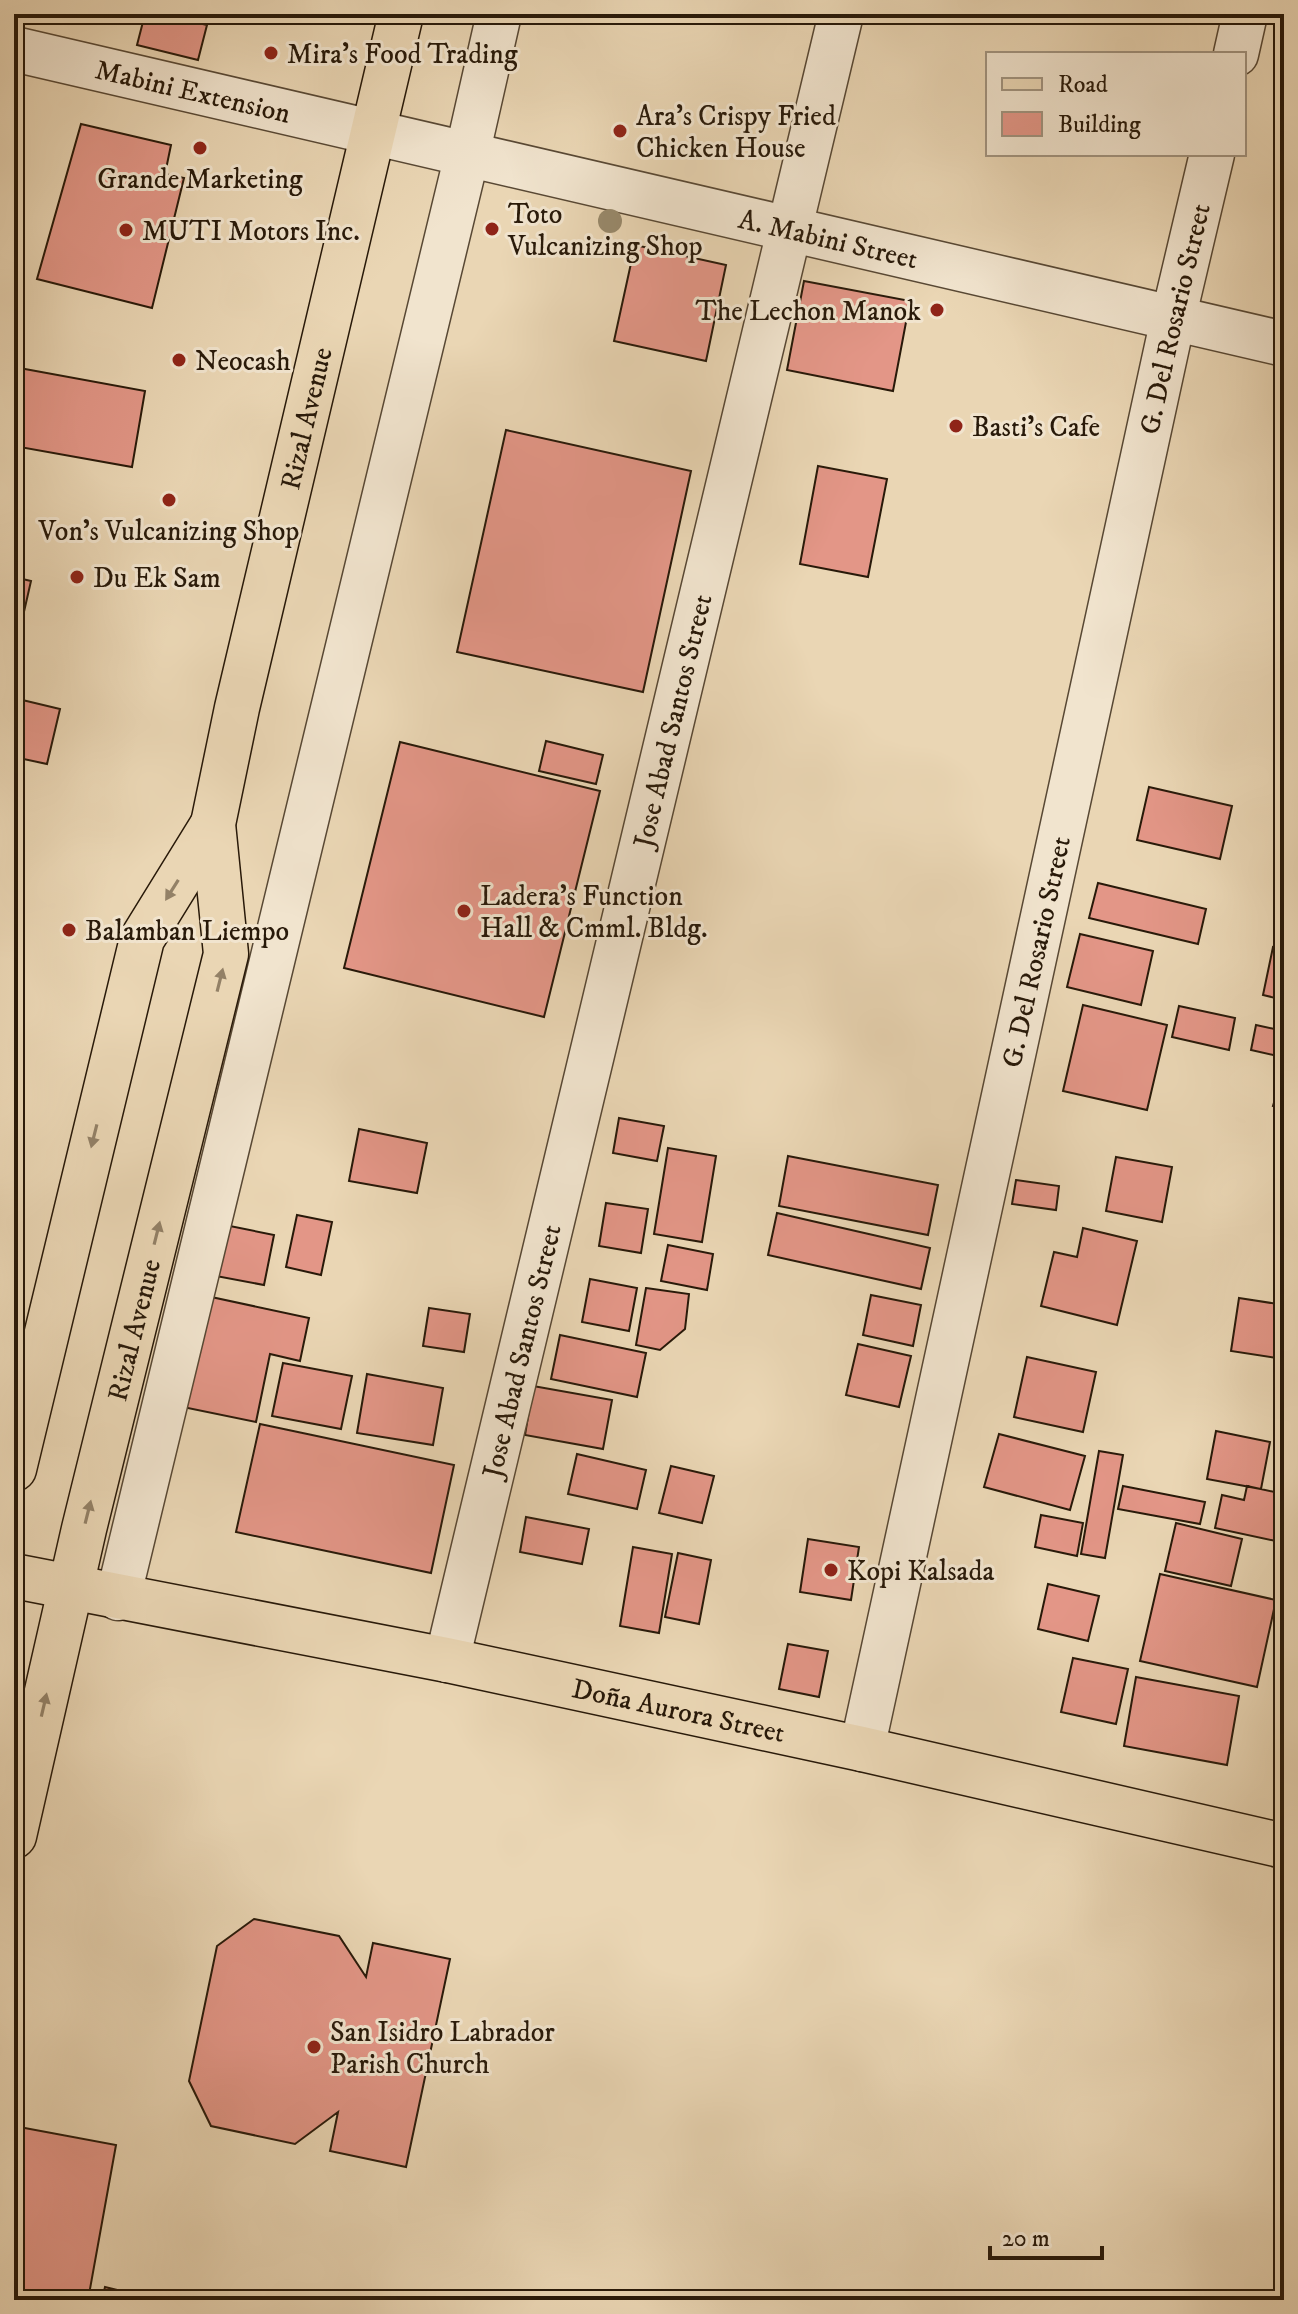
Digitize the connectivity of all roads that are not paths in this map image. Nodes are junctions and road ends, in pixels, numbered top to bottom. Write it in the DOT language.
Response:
graph roads {
  1 [pos="401,14"];
  2 [pos="499,14"];
  3 [pos="841,14"];
  4 [pos="1245,14"];
  5 [pos="14,49"];
  6 [pos="1236,52"];
  7 [pos="373,133"];
  8 [pos="467,155"];
  9 [pos="1212,156"];
  10 [pos="790,229"];
  11 [pos="1173,319"];
  12 [pos="1284,344"];
  13 [pos="213,824"];
  14 [pos="14,1469"];
  15 [pos="14,1576"];
  16 [pos="71,1588"];
  17 [pos="118,1598"];
  18 [pos="447,1660"];
  19 [pos="862,1749"];
  20 [pos="14,1836"];
  21 [pos="1283,1842"];
  1 -- 7 [label="main road, Rizal Avenue"];
  2 -- 8 [label="street"];
  3 -- 10 [label="street, Jose Abad Santos Street"];
  4 -- 6 [label="street"];
  5 -- 7 [label="street, Mabini Extension"];
  7 -- 8 [label="street, A. Mabini Street"];
  7 -- 13 [label="main road, Rizal Avenue"];
  8 -- 10 [label="street, A. Mabini Street"];
  8 -- 17 [label="street"];
  9 -- 11 [label="street, G. Del Rosario Street"];
  10 -- 11 [label="street, A. Mabini Street"];
  10 -- 18 [label="street, Jose Abad Santos Street"];
  11 -- 12 [label="street, A. Mabini Street"];
  11 -- 19 [label="street, G. Del Rosario Street"];
  13 -- 14 [label="main road, Rizal Avenue, one-way"];
  16 -- 13 [label="main road, Rizal Avenue, one-way"];
  15 -- 16 [label="main road, Doña Aurora Street"];
  16 -- 17 [label="main road, Doña Aurora Street"];
  20 -- 16 [label="main road, Rizal Avenue, one-way"];
  17 -- 18 [label="main road, Doña Aurora Street"];
  18 -- 19 [label="main road, Doña Aurora Street"];
  19 -- 21 [label="main road, Doña Aurora Street"];
}
